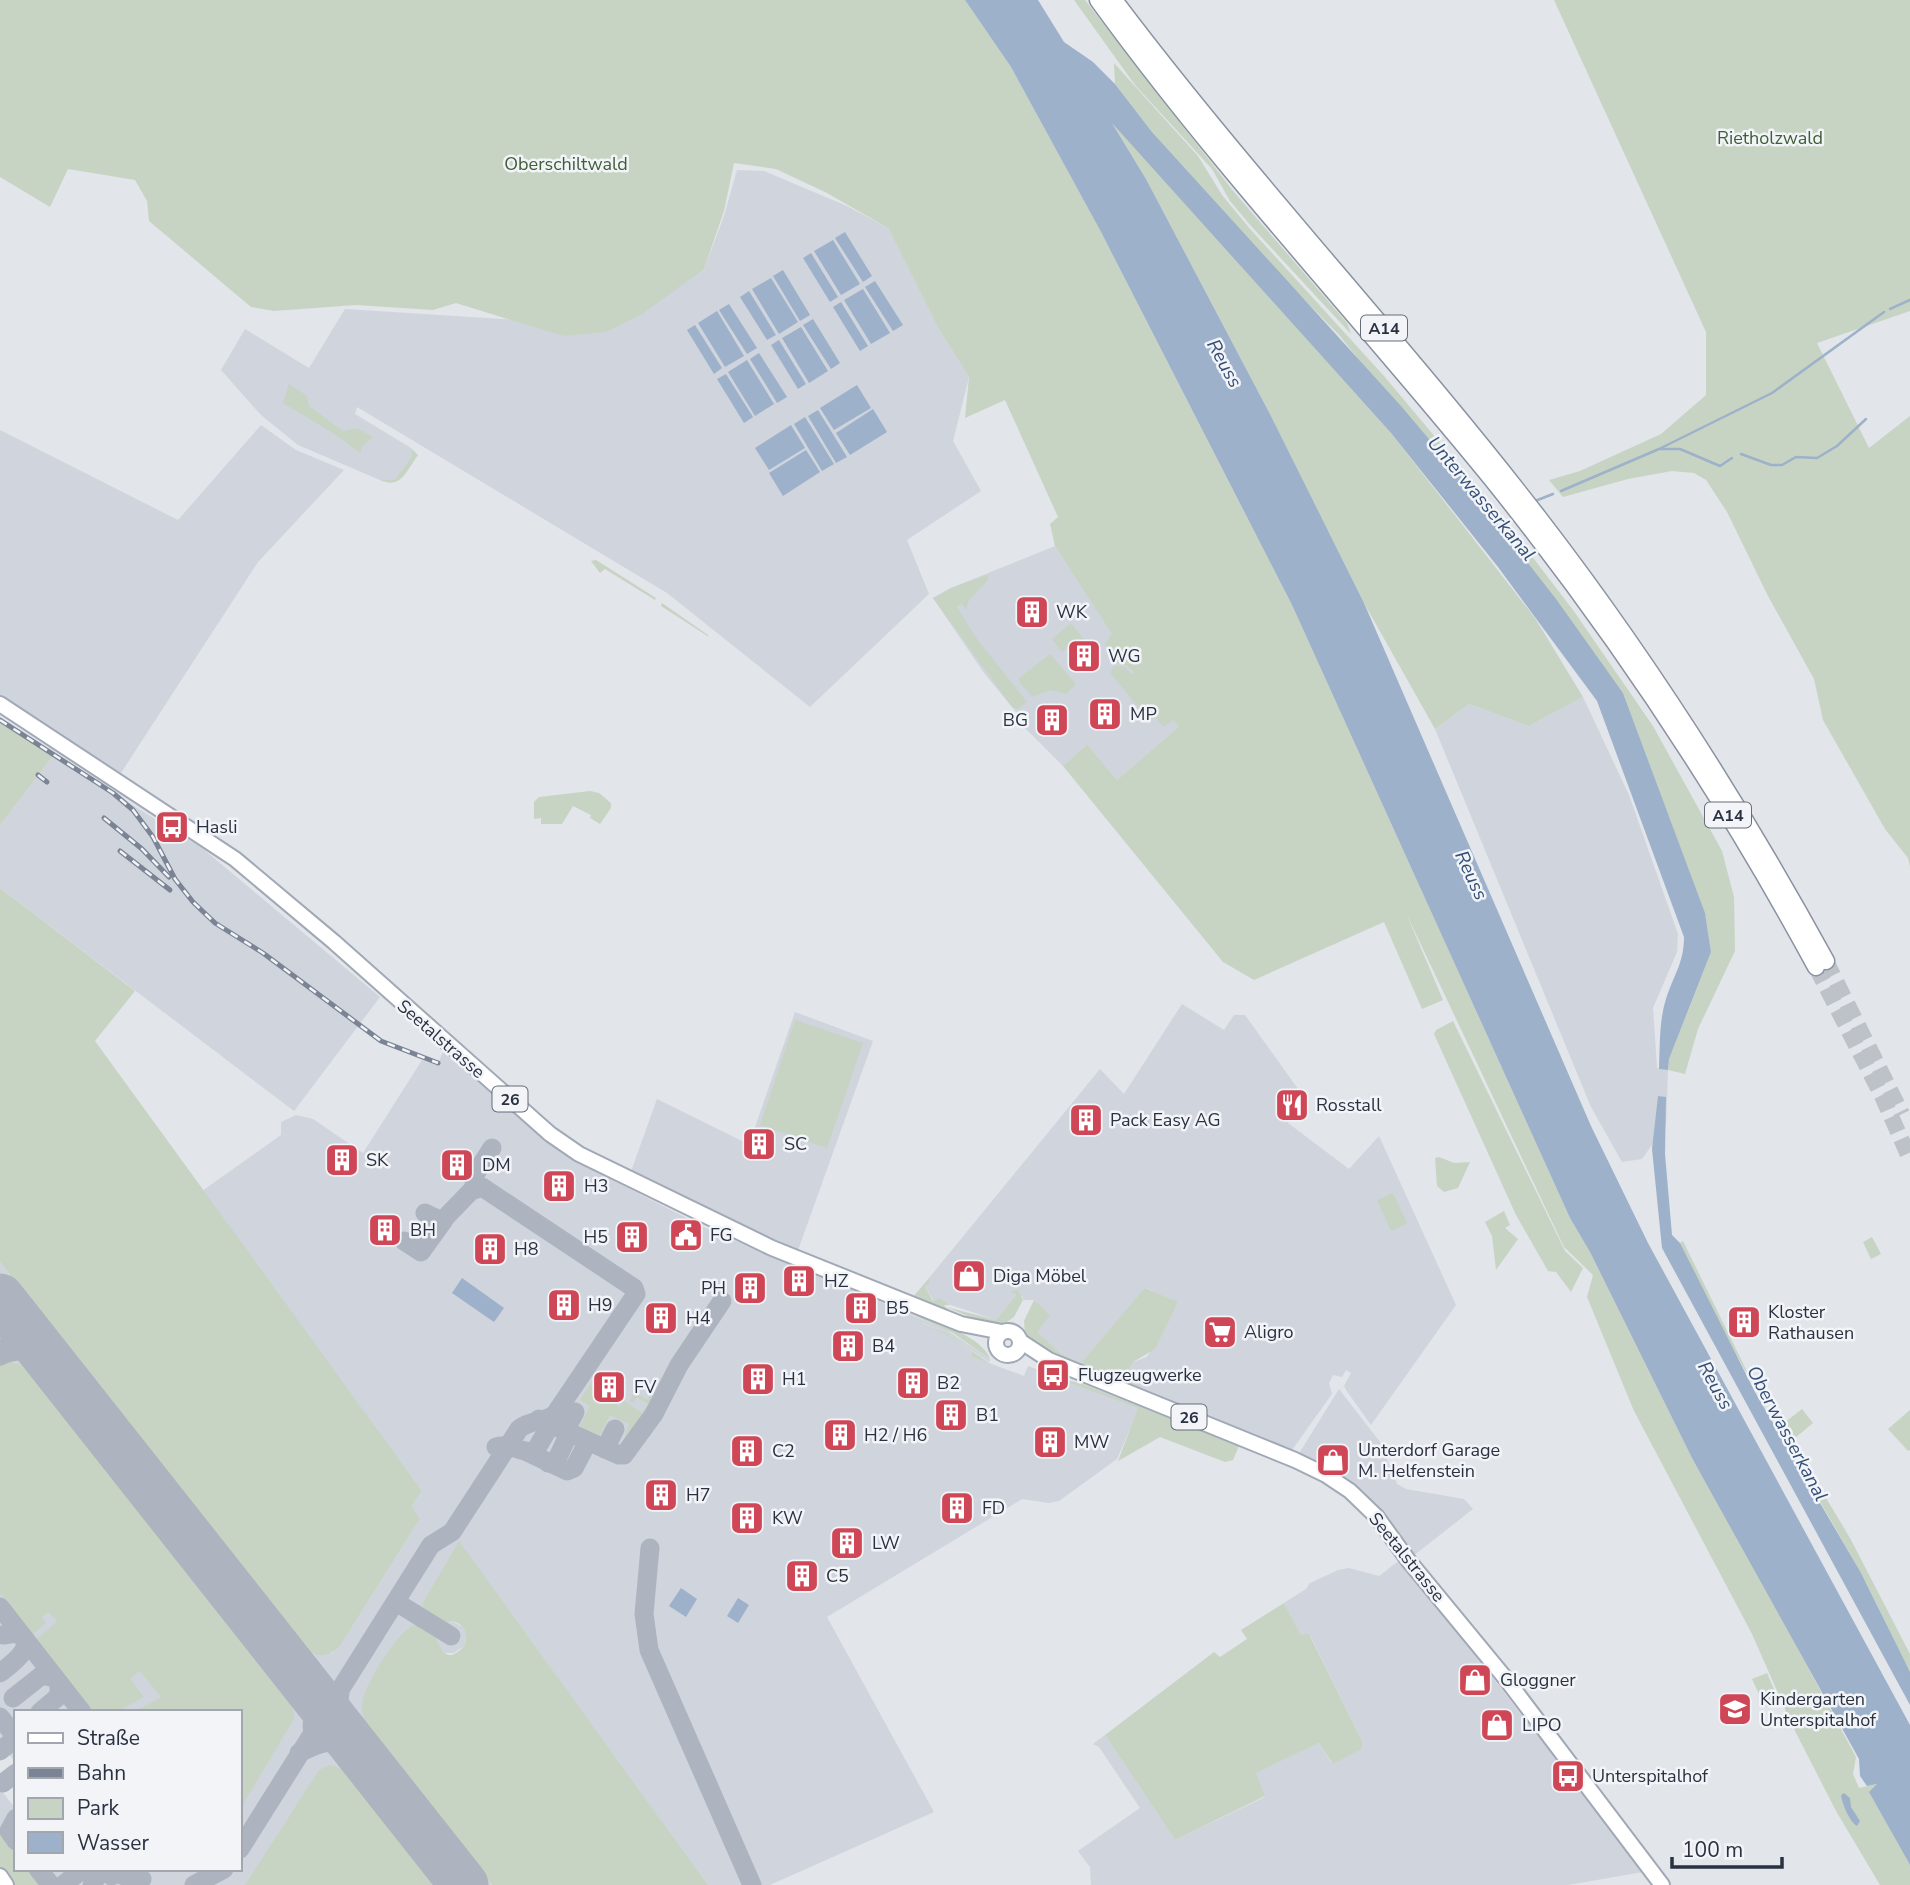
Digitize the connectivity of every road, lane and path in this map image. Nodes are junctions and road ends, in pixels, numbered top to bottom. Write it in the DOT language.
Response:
graph roads {
  1 [pos="1098,0"];
  2 [pos="1114,0"];
  3 [pos="0,704"];
  4 [pos="961,1324"];
  5 [pos="1002,1332"];
  6 [pos="1017,1347"];
  7 [pos="997,1348"];
  8 [pos="0,1876"];
  9 [pos="6,1885"];
  10 [pos="1662,1885"];
  1 -- 2 [label="highway, A14"];
  3 -- 4 [label="main road, Seetalstrasse / 26"];
  4 -- 5 [label="main road, Seetalstrasse / 26"];
  4 -- 7 [label="main road, Seetalstrasse / 26"];
  5 -- 6 [label="main road"];
  5 -- 7 [label="main road"];
  6 -- 7 [label="main road"];
  6 -- 10 [label="main road, Seetalstrasse / 26"];
  8 -- 9 [label="main road"];
}
